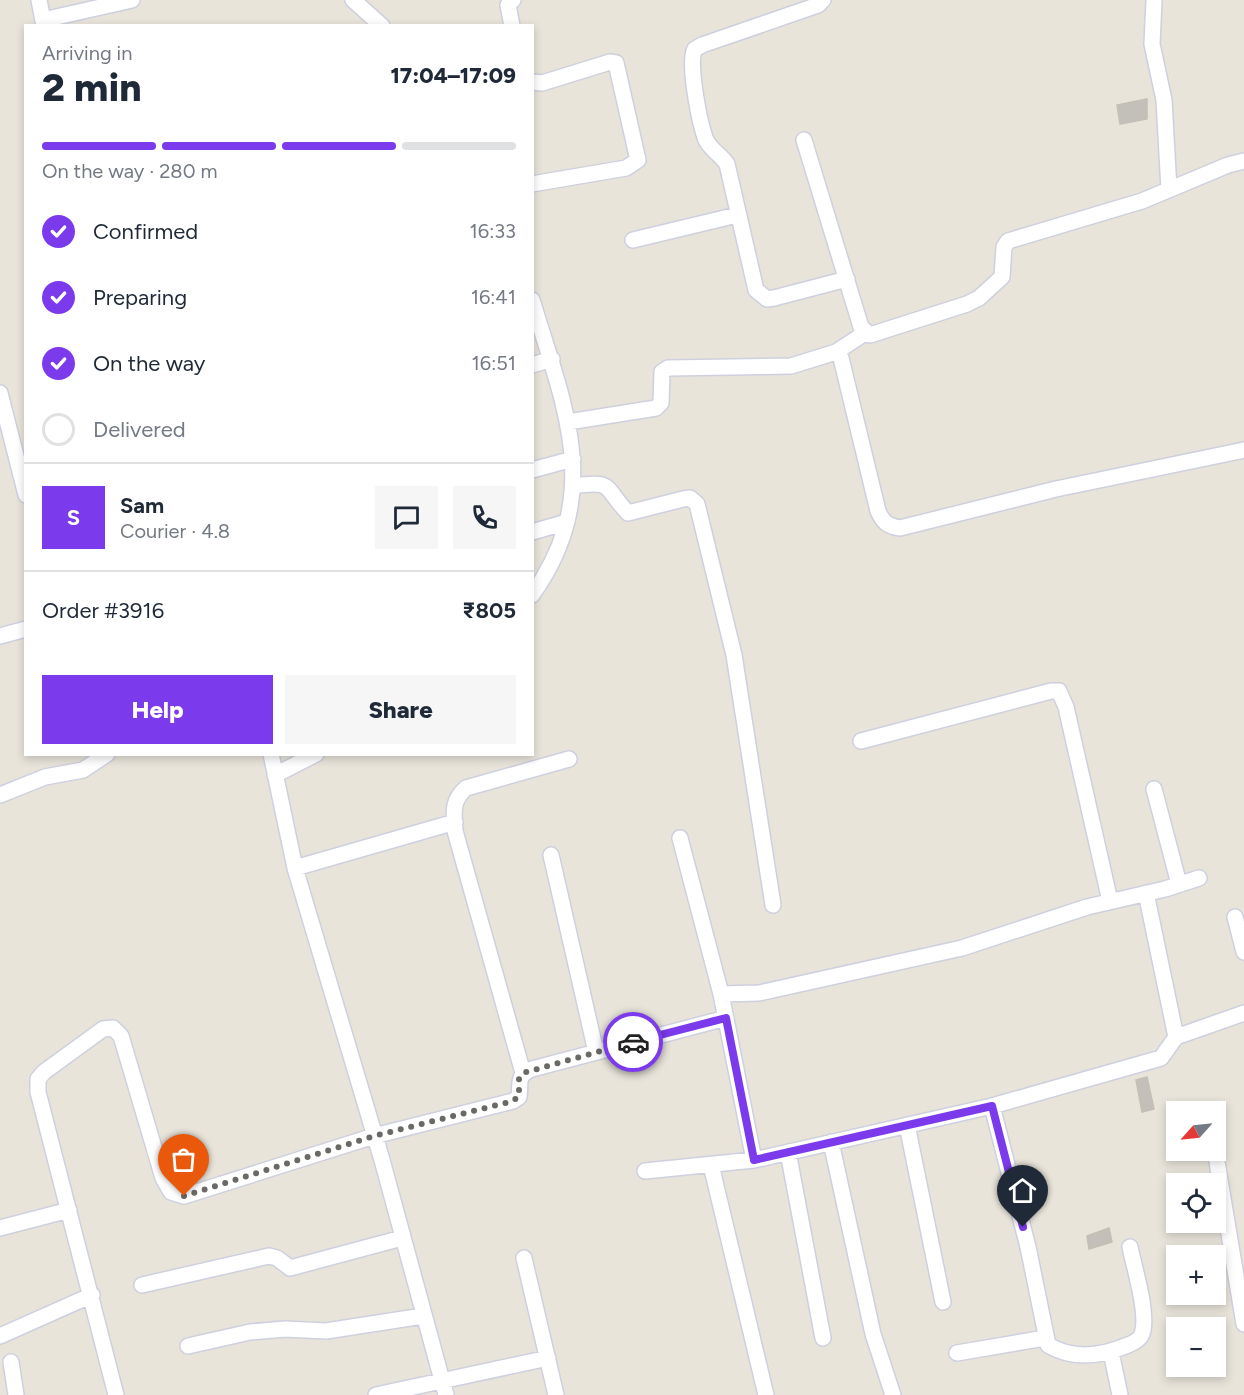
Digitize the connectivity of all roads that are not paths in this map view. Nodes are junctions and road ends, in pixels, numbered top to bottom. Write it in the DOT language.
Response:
graph roads {
  1 [pos="39,0"];
  2 [pos="132,0"];
  3 [pos="353,0"];
  4 [pos="513,0"];
  5 [pos="823,0"];
  6 [pos="1154,0"];
  7 [pos="43,23"];
  8 [pos="380,24"];
  9 [pos="512,24"];
  10 [pos="534,82"];
  11 [pos="804,140"];
  12 [pos="1244,161"];
  13 [pos="534,184"];
  14 [pos="1169,190"];
  15 [pos="737,215"];
  16 [pos="633,240"];
  17 [pos="846,279"];
  18 [pos="534,306"];
  19 [pos="865,333"];
  20 [pos="836,352"];
  21 [pos="552,359"];
  22 [pos="534,364"];
  23 [pos="0,393"];
  24 [pos="568,422"];
  25 [pos="1244,450"];
  26 [pos="573,459"];
  27 [pos="534,469"];
  28 [pos="573,486"];
  29 [pos="24,487"];
  30 [pos="567,522"];
  31 [pos="534,531"];
  32 [pos="534,592"];
  33 [pos="24,630"];
  34 [pos="0,636"];
  35 [pos="861,741"];
  36 [pos="104,756"];
  37 [pos="271,756"];
  38 [pos="312,756"];
  39 [pos="568,759"];
  40 [pos="275,776"];
  41 [pos="1154,789"];
  42 [pos="0,795"];
  43 [pos="455,822"];
  44 [pos="680,838"];
  45 [pos="550,855"];
  46 [pos="295,868"];
  47 [pos="1199,878"];
  48 [pos="1179,884"];
  49 [pos="1146,893"];
  50 [pos="1110,901"];
  51 [pos="773,905"];
  52 [pos="1235,917"];
  53 [pos="1244,952"];
  54 [pos="721,994"];
  55 [pos="1244,1013"];
  56 [pos="726,1018"];
  57 [pos="1176,1037"];
  58 [pos="596,1052"];
  59 [pos="523,1073"];
  60 [pos="992,1106"];
  61 [pos="907,1125"];
  62 [pos="374,1136"];
  63 [pos="831,1142"];
  64 [pos="788,1152"];
  65 [pos="754,1160"];
  66 [pos="1217,1161"];
  67 [pos="711,1164"];
  68 [pos="645,1171"];
  69 [pos="69,1210"];
  70 [pos="0,1228"];
  71 [pos="402,1239"];
  72 [pos="1130,1247"];
  73 [pos="1238,1247"];
  74 [pos="524,1258"];
  75 [pos="142,1285"];
  76 [pos="92,1295"];
  77 [pos="943,1302"];
  78 [pos="423,1316"];
  79 [pos="1244,1324"];
  80 [pos="0,1336"];
  81 [pos="823,1338"];
  82 [pos="1045,1338"];
  83 [pos="188,1346"];
  84 [pos="1111,1352"];
  85 [pos="957,1353"];
  86 [pos="548,1358"];
  87 [pos="11,1362"];
  88 [pos="444,1388"];
  89 [pos="16,1395"];
  90 [pos="116,1395"];
  91 [pos="376,1395"];
  92 [pos="556,1395"];
  93 [pos="765,1395"];
  94 [pos="893,1395"];
  95 [pos="1120,1395"];
  1 -- 7 [label="street"];
  2 -- 7 [label="street"];
  3 -- 8 [label="street"];
  4 -- 9 [label="street"];
  5 -- 15 [label="street"];
  6 -- 14 [label="street"];
  10 -- 13 [label="street"];
  11 -- 17 [label="street"];
  12 -- 14 [label="street"];
  14 -- 19 [label="street"];
  15 -- 16 [label="street"];
  15 -- 17 [label="street"];
  17 -- 19 [label="street"];
  18 -- 21 [label="street"];
  19 -- 20 [label="street"];
  20 -- 24 [label="street"];
  20 -- 25 [label="street"];
  21 -- 22 [label="street"];
  21 -- 24 [label="street"];
  23 -- 29 [label="street"];
  24 -- 26 [label="street"];
  26 -- 27 [label="street"];
  26 -- 28 [label="street"];
  28 -- 30 [label="street"];
  28 -- 51 [label="street"];
  30 -- 31 [label="street"];
  30 -- 32 [label="street"];
  33 -- 34 [label="street"];
  35 -- 50 [label="street"];
  36 -- 42 [label="street"];
  37 -- 40 [label="street"];
  38 -- 40 [label="street"];
  39 -- 43 [label="street"];
  40 -- 46 [label="street"];
  41 -- 48 [label="street"];
  43 -- 46 [label="street"];
  43 -- 59 [label="street"];
  44 -- 54 [label="street"];
  45 -- 58 [label="street"];
  46 -- 62 [label="street"];
  47 -- 48 [label="street"];
  48 -- 49 [label="street"];
  49 -- 50 [label="street"];
  49 -- 57 [label="street"];
  50 -- 54 [label="street"];
  52 -- 53 [label="street"];
  54 -- 56 [label="street"];
  55 -- 57 [label="street"];
  56 -- 58 [label="street"];
  56 -- 65 [label="street"];
  57 -- 60 [label="street"];
  58 -- 59 [label="street"];
  59 -- 62 [label="street"];
  60 -- 61 [label="street"];
  60 -- 82 [label="street"];
  61 -- 63 [label="street"];
  61 -- 77 [label="street"];
  62 -- 69 [label="street"];
  62 -- 71 [label="street"];
  63 -- 64 [label="street"];
  63 -- 94 [label="street"];
  64 -- 65 [label="street"];
  64 -- 81 [label="street"];
  65 -- 67 [label="street"];
  66 -- 73 [label="street"];
  67 -- 68 [label="street"];
  67 -- 93 [label="street"];
  69 -- 70 [label="street"];
  69 -- 76 [label="street"];
  71 -- 75 [label="street"];
  71 -- 78 [label="street"];
  72 -- 84 [label="street"];
  73 -- 79 [label="street"];
  74 -- 86 [label="street"];
  76 -- 80 [label="street"];
  76 -- 90 [label="street"];
  78 -- 83 [label="street"];
  78 -- 88 [label="street"];
  82 -- 84 [label="street"];
  82 -- 85 [label="street"];
  84 -- 95 [label="street"];
  86 -- 88 [label="street"];
  86 -- 92 [label="street"];
  87 -- 89 [label="street"];
  88 -- 91 [label="street"];
}
